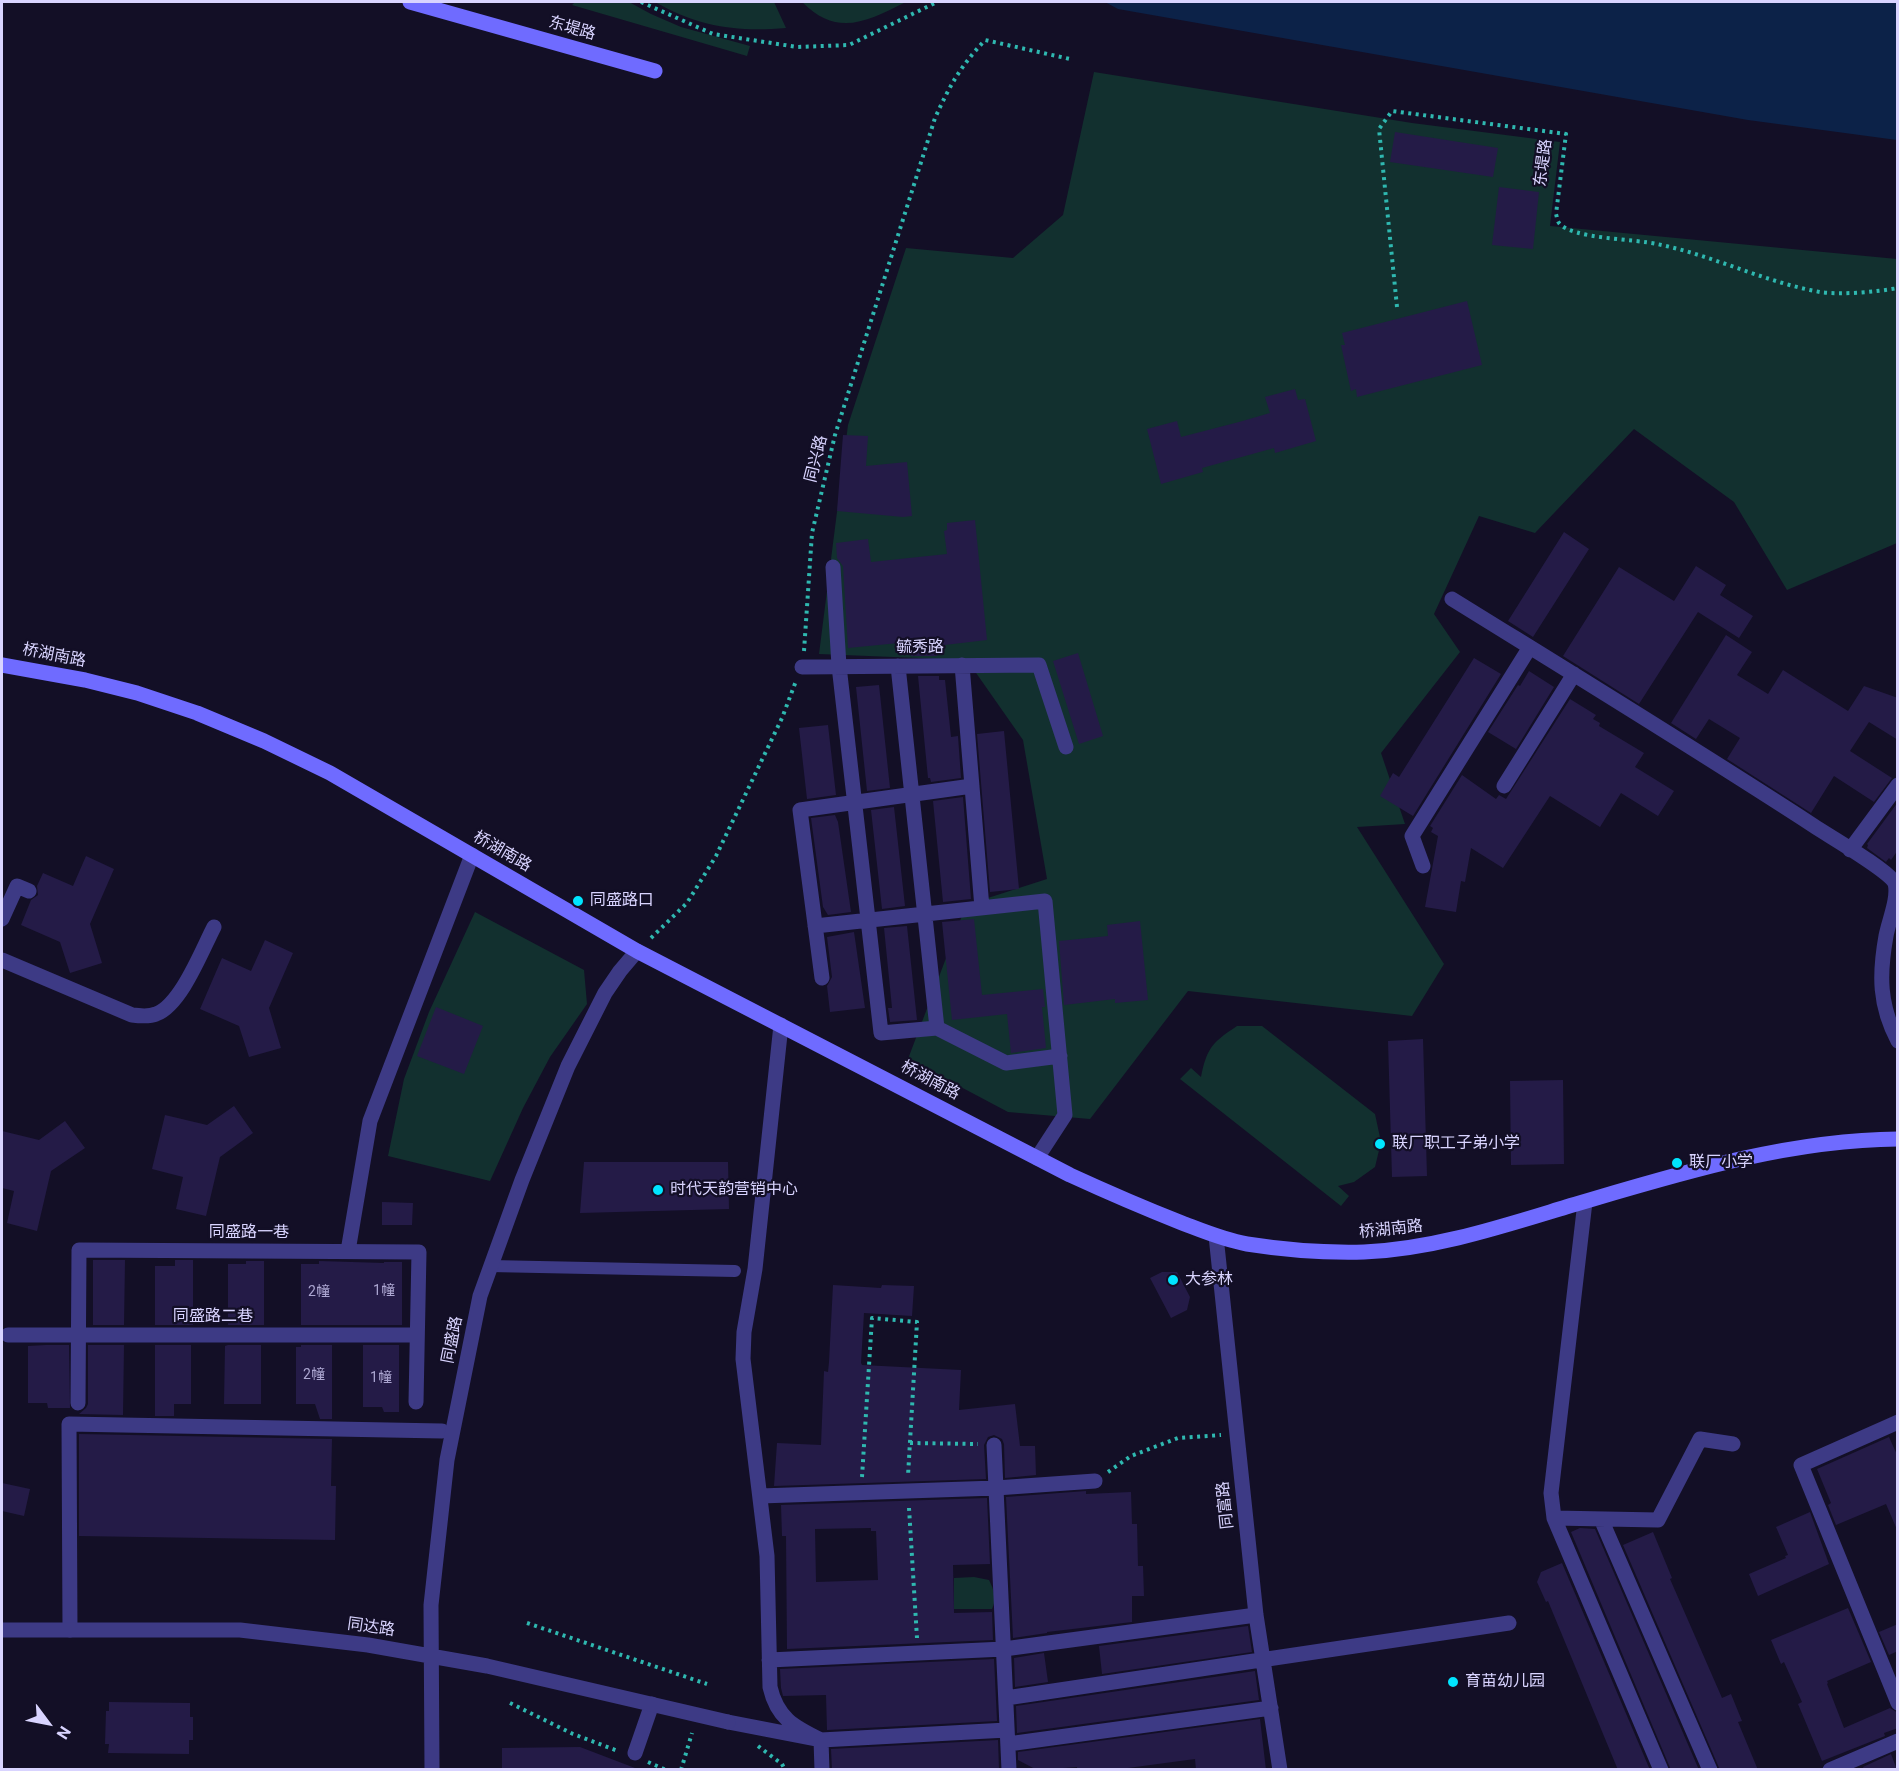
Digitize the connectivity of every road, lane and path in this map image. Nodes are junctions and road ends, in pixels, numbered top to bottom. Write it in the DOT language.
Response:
graph roads {
  1 [pos="410,2"];
  2 [pos="641,2"];
  3 [pos="937,2"];
  4 [pos="1070,59"];
  5 [pos="655,71"];
  6 [pos="1898,288"];
  7 [pos="1397,307"];
  8 [pos="833,567"];
  9 [pos="1452,599"];
  10 [pos="1530,647"];
  11 [pos="2,665"];
  12 [pos="962,665"];
  13 [pos="839,666"];
  14 [pos="898,666"];
  15 [pos="802,667"];
  16 [pos="1574,674"];
  17 [pos="1065,747"];
  18 [pos="1898,785"];
  19 [pos="972,786"];
  20 [pos="1504,786"];
  21 [pos="912,794"];
  22 [pos="855,802"];
  23 [pos="1850,849"];
  24 [pos="472,855"];
  25 [pos="1424,866"];
  26 [pos="29,891"];
  27 [pos="982,908"];
  28 [pos="925,914"];
  29 [pos="2,919"];
  30 [pos="868,920"];
  31 [pos="815,926"];
  32 [pos="214,927"];
  33 [pos="1893,927"];
  34 [pos="637,951"];
  35 [pos="5,961"];
  36 [pos="822,978"];
  37 [pos="781,1025"];
  38 [pos="937,1028"];
  39 [pos="1898,1041"];
  40 [pos="1060,1056"];
  41 [pos="1898,1139"];
  42 [pos="1037,1158"];
  43 [pos="1586,1202"];
  44 [pos="1216,1236"];
  45 [pos="348,1251"];
  46 [pos="490,1266"];
  47 [pos="735,1271"];
  48 [pos="8,1335"];
  49 [pos="78,1335"];
  50 [pos="417,1335"];
  51 [pos="78,1402"];
  52 [pos="416,1402"];
  53 [pos="1898,1422"];
  54 [pos="442,1431"];
  55 [pos="1237,1434"];
  56 [pos="910,1443"];
  57 [pos="1733,1444"];
  58 [pos="994,1445"];
  59 [pos="1095,1481"];
  60 [pos="996,1488"];
  61 [pos="908,1491"];
  62 [pos="861,1492"];
  63 [pos="760,1496"];
  64 [pos="1554,1518"];
  65 [pos="1601,1519"];
  66 [pos="1256,1615"];
  67 [pos="527,1623"];
  68 [pos="1509,1623"];
  69 [pos="2,1630"];
  70 [pos="70,1630"];
  71 [pos="1004,1649"];
  72 [pos="918,1654"];
  73 [pos="431,1656"];
  74 [pos="769,1660"];
  75 [pos="1263,1660"];
  76 [pos="707,1684"];
  77 [pos="1006,1698"];
  78 [pos="510,1703"];
  79 [pos="1898,1703"];
  80 [pos="652,1704"];
  81 [pos="1270,1708"];
  82 [pos="692,1733"];
  83 [pos="1008,1737"];
  84 [pos="821,1740"];
  85 [pos="1898,1741"];
  86 [pos="754,1744"];
  87 [pos="635,1756"];
  88 [pos="432,1770"];
  89 [pos="666,1770"];
  90 [pos="681,1770"];
  91 [pos="786,1770"];
  92 [pos="822,1770"];
  93 [pos="1009,1770"];
  94 [pos="1280,1770"];
  95 [pos="1661,1770"];
  96 [pos="1710,1770"];
  97 [pos="1830,1770"];
  1 -- 5 [label="main road, 东堤路"];
  2 -- 3 [label="path"];
  4 -- 15 [label="path, 同兴路"];
  6 -- 7 [label="path, 东堤路"];
  8 -- 13 [label="street"];
  9 -- 10 [label="street"];
  10 -- 16 [label="street"];
  10 -- 25 [label="street"];
  11 -- 24 [label="main road, 桥湖南路"];
  12 -- 14 [label="street, 毓秀路"];
  12 -- 17 [label="street, 毓秀路"];
  12 -- 19 [label="street"];
  13 -- 14 [label="street, 毓秀路"];
  13 -- 15 [label="street, 毓秀路"];
  13 -- 22 [label="street"];
  14 -- 21 [label="street"];
  15 -- 34 [label="path, 同兴路"];
  16 -- 20 [label="street"];
  16 -- 23 [label="street"];
  18 -- 23 [label="street"];
  19 -- 21 [label="street"];
  19 -- 27 [label="street"];
  21 -- 22 [label="street"];
  21 -- 28 [label="street"];
  22 -- 30 [label="street"];
  22 -- 31 [label="street"];
  23 -- 33 [label="street"];
  24 -- 34 [label="main road, 桥湖南路"];
  24 -- 45 [label="street"];
  26 -- 29 [label="street"];
  27 -- 28 [label="street"];
  27 -- 40 [label="street"];
  28 -- 30 [label="street"];
  28 -- 38 [label="street"];
  30 -- 31 [label="street"];
  30 -- 38 [label="street"];
  31 -- 36 [label="street"];
  32 -- 35 [label="street"];
  33 -- 39 [label="street"];
  34 -- 37 [label="main road, 桥湖南路"];
  34 -- 46 [label="street, 同盛路"];
  37 -- 42 [label="main road, 桥湖南路"];
  37 -- 63 [label="street"];
  38 -- 40 [label="street"];
  40 -- 42 [label="street"];
  41 -- 43 [label="main road, 桥湖南路"];
  42 -- 44 [label="main road, 桥湖南路"];
  43 -- 44 [label="main road, 桥湖南路"];
  43 -- 64 [label="street"];
  44 -- 55 [label="street, 同富路"];
  45 -- 49 [label="street, 同盛路一巷"];
  45 -- 50 [label="street, 同盛路一巷"];
  46 -- 47 [label="lane"];
  46 -- 73 [label="street, 同盛路"];
  48 -- 49 [label="street, 同盛路二巷"];
  49 -- 50 [label="street, 同盛路二巷"];
  49 -- 51 [label="street"];
  50 -- 52 [label="street"];
  53 -- 79 [label="street"];
  54 -- 70 [label="street"];
  55 -- 59 [label="path"];
  55 -- 66 [label="street, 同富路"];
  56 -- 58 [label="path"];
  56 -- 61 [label="path"];
  56 -- 62 [label="path"];
  57 -- 65 [label="street"];
  58 -- 60 [label="street"];
  59 -- 60 [label="street"];
  60 -- 61 [label="street"];
  60 -- 71 [label="street"];
  61 -- 62 [label="street"];
  61 -- 72 [label="path"];
  62 -- 63 [label="street"];
  63 -- 74 [label="street"];
  64 -- 65 [label="street"];
  64 -- 95 [label="street"];
  65 -- 96 [label="street"];
  66 -- 71 [label="street"];
  66 -- 75 [label="street, 同富路"];
  67 -- 76 [label="path"];
  68 -- 75 [label="street"];
  69 -- 70 [label="street, 同达路"];
  70 -- 73 [label="street, 同达路"];
  71 -- 72 [label="street"];
  71 -- 77 [label="street"];
  72 -- 74 [label="street"];
  73 -- 80 [label="street, 同达路"];
  73 -- 88 [label="street, 同盛路"];
  74 -- 84 [label="street"];
  75 -- 77 [label="street"];
  75 -- 81 [label="street, 同富路"];
  77 -- 83 [label="street"];
  78 -- 87 [label="path"];
  80 -- 84 [label="street, 同达路"];
  80 -- 87 [label="street"];
  81 -- 83 [label="street, 同达路"];
  81 -- 94 [label="street, 同富路"];
  82 -- 90 [label="path"];
  83 -- 84 [label="street, 同达路"];
  83 -- 93 [label="street"];
  84 -- 92 [label="street"];
  85 -- 97 [label="street"];
  86 -- 91 [label="path"];
  87 -- 89 [label="path"];
}
